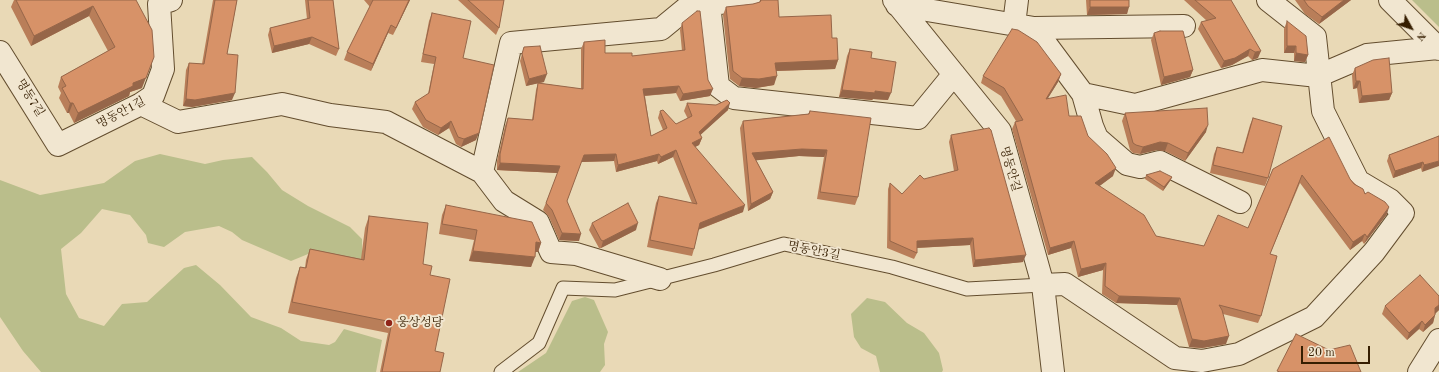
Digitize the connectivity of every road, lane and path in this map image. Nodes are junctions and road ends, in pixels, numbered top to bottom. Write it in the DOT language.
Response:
graph roads {
  1 [pos="171,0"];
  2 [pos="749,0"];
  3 [pos="1017,0"];
  4 [pos="1268,0"];
  5 [pos="1390,0"];
  6 [pos="897,2"];
  7 [pos="709,4"];
  8 [pos="1184,26"];
  9 [pos="1024,27"];
  10 [pos="1438,48"];
  11 [pos="0,52"];
  12 [pos="954,74"];
  13 [pos="1318,76"];
  14 [pos="1082,94"];
  15 [pos="141,104"];
  16 [pos="58,146"];
  17 [pos="482,172"];
  18 [pos="1240,202"];
  19 [pos="660,279"];
  20 [pos="1043,285"];
  21 [pos="1439,340"];
  22 [pos="501,372"];
  23 [pos="1053,372"];
  24 [pos="1419,372"];
  1 -- 15 [label="street, 명동안1길"];
  2 -- 7 [label="street"];
  3 -- 9 [label="street"];
  4 -- 13 [label="street"];
  5 -- 10 [label="street"];
  6 -- 9 [label="street"];
  6 -- 12 [label="street, 명동안길"];
  7 -- 12 [label="street"];
  7 -- 17 [label="street"];
  8 -- 9 [label="street"];
  9 -- 14 [label="street"];
  10 -- 13 [label="street"];
  11 -- 16 [label="street, 명동7길"];
  12 -- 20 [label="street, 명동안길"];
  13 -- 14 [label="street"];
  13 -- 20 [label="street"];
  14 -- 18 [label="street"];
  15 -- 16 [label="street, 명동안1길"];
  15 -- 17 [label="street"];
  17 -- 19 [label="street"];
  19 -- 20 [label="lane, 명동안3길"];
  19 -- 22 [label="lane, 명동안3길"];
  20 -- 23 [label="street, 명동안길"];
  21 -- 24 [label="street"];
}
